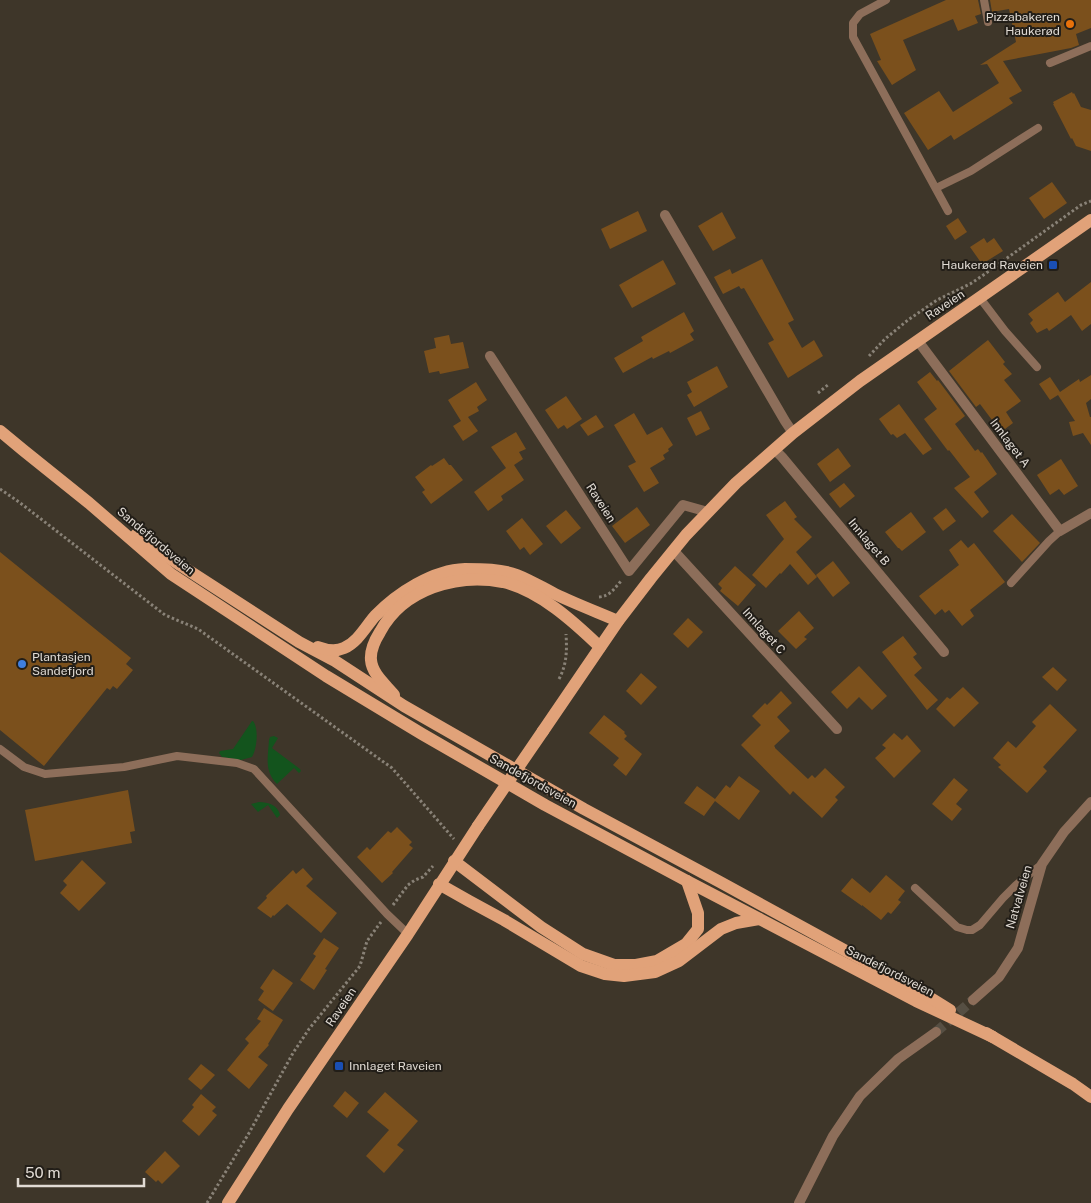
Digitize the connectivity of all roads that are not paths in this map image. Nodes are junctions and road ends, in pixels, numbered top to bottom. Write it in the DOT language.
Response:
graph roads {
  1 [pos="886,0"];
  2 [pos="984,0"];
  3 [pos="988,22"];
  4 [pos="1091,46"];
  5 [pos="1050,63"];
  6 [pos="1038,128"];
  7 [pos="936,188"];
  8 [pos="948,211"];
  9 [pos="665,215"];
  10 [pos="1091,220"];
  11 [pos="980,298"];
  12 [pos="918,341"];
  13 [pos="490,356"];
  14 [pos="1037,367"];
  15 [pos="0,430"];
  16 [pos="793,433"];
  17 [pos="774,449"];
  18 [pos="89,503"];
  19 [pos="708,512"];
  20 [pos="1091,513"];
  21 [pos="1060,531"];
  22 [pos="673,550"];
  23 [pos="1011,583"];
  24 [pos="618,621"];
  25 [pos="298,642"];
  26 [pos="600,647"];
  27 [pos="944,652"];
  28 [pos="404,706"];
  29 [pos="837,729"];
  30 [pos="0,749"];
  31 [pos="1091,802"];
  32 [pos="454,862"];
  33 [pos="1042,864"];
  34 [pos="687,881"];
  35 [pos="439,884"];
  36 [pos="915,888"];
  37 [pos="759,919"];
  38 [pos="408,934"];
  39 [pos="974,1000"];
  40 [pos="936,1032"];
  41 [pos="993,1037"];
  42 [pos="1091,1097"];
  43 [pos="228,1203"];
  44 [pos="799,1203"];
  1 -- 7 [label="lane"];
  2 -- 3 [label="lane"];
  4 -- 5 [label="lane"];
  6 -- 7 [label="lane"];
  7 -- 8 [label="lane"];
  9 -- 16 [label="street"];
  10 -- 11 [label="main road, Raveien"];
  11 -- 12 [label="main road, Raveien"];
  11 -- 14 [label="lane"];
  12 -- 16 [label="main road, Raveien"];
  12 -- 21 [label="street, Innlaget A"];
  13 -- 19 [label="street, Raveien"];
  15 -- 18 [label="main road, Sandefjordsveien"];
  16 -- 17 [label="main road, Raveien"];
  17 -- 19 [label="main road, Raveien"];
  17 -- 27 [label="street, Innlaget B"];
  18 -- 25 [label="main road, Sandefjordsveien"];
  18 -- 34 [label="main road, Sandefjordsveien"];
  19 -- 22 [label="main road, Raveien"];
  20 -- 21 [label="street"];
  21 -- 23 [label="lane"];
  22 -- 24 [label="main road, Raveien"];
  22 -- 29 [label="street, Innlaget C"];
  24 -- 25 [label="main road"];
  24 -- 26 [label="main road, Raveien"];
  25 -- 28 [label="main road, Sandefjordsveien"];
  26 -- 28 [label="main road"];
  26 -- 32 [label="main road, Raveien, bridge"];
  28 -- 41 [label="main road, Sandefjordsveien"];
  30 -- 38 [label="lane"];
  31 -- 33 [label="street, Natvalveien"];
  32 -- 34 [label="main road"];
  32 -- 35 [label="main road, Raveien"];
  33 -- 36 [label="lane"];
  33 -- 39 [label="street, Natvalveien"];
  34 -- 37 [label="main road, Sandefjordsveien"];
  35 -- 37 [label="main road"];
  35 -- 38 [label="main road, Raveien"];
  37 -- 41 [label="main road, Sandefjordsveien"];
  38 -- 43 [label="main road, Raveien"];
  40 -- 44 [label="street"];
  41 -- 42 [label="main road, Sandefjordsveien"];
}
